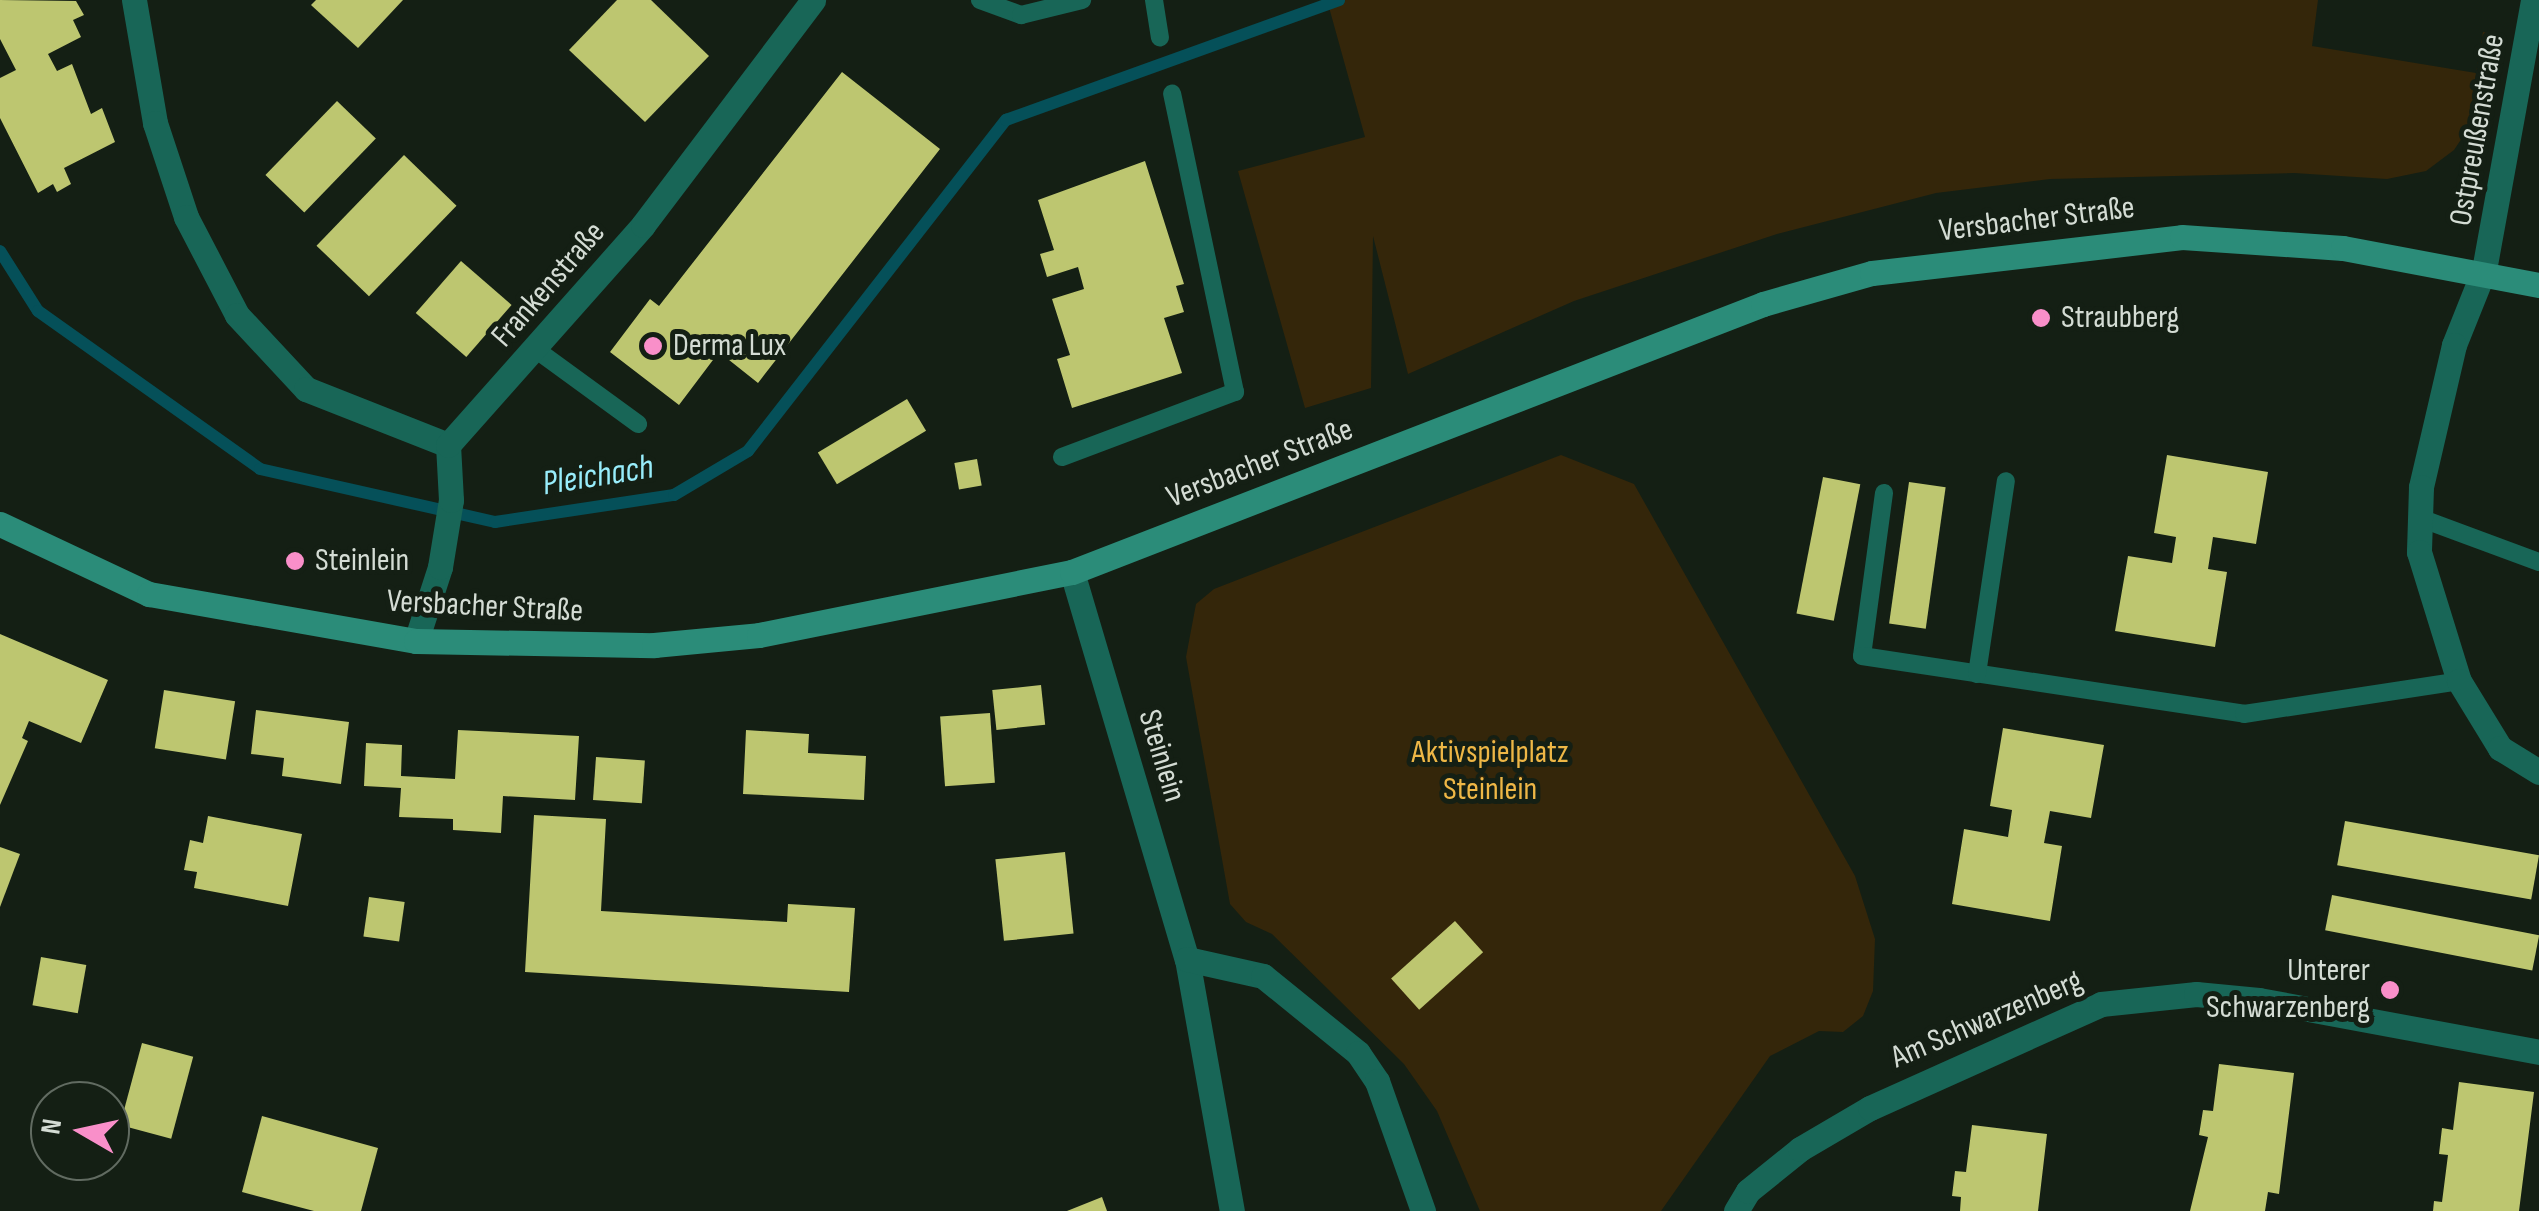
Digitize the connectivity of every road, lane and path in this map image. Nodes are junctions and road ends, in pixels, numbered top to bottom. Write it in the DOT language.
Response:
graph roads {
  1 [pos="134,0"];
  2 [pos="813,0"];
  3 [pos="980,0"];
  4 [pos="1082,0"];
  5 [pos="1154,0"];
  6 [pos="2533,0"];
  7 [pos="1160,38"];
  8 [pos="1172,94"];
  9 [pos="2484,270"];
  10 [pos="2539,286"];
  11 [pos="538,351"];
  12 [pos="638,424"];
  13 [pos="448,445"];
  14 [pos="1062,457"];
  15 [pos="2006,481"];
  16 [pos="1884,492"];
  17 [pos="2420,518"];
  18 [pos="0,524"];
  19 [pos="2539,562"];
  20 [pos="1072,572"];
  21 [pos="416,642"];
  22 [pos="1977,674"];
  23 [pos="2459,681"];
  24 [pos="2539,772"];
  25 [pos="1188,959"];
  26 [pos="2539,1052"];
  27 [pos="1232,1211"];
  28 [pos="1422,1211"];
  29 [pos="1736,1211"];
  1 -- 13 [label="street"];
  2 -- 11 [label="street, Frankenstraße"];
  3 -- 4 [label="lane"];
  5 -- 7 [label="lane"];
  6 -- 9 [label="street, Ostpreußenstraße"];
  8 -- 14 [label="lane"];
  9 -- 10 [label="main road, Versbacher Straße"];
  9 -- 17 [label="street"];
  9 -- 20 [label="main road, Versbacher Straße"];
  11 -- 12 [label="lane"];
  11 -- 13 [label="street, Frankenstraße"];
  13 -- 21 [label="street"];
  15 -- 22 [label="lane"];
  16 -- 22 [label="lane"];
  17 -- 19 [label="lane"];
  17 -- 23 [label="street"];
  18 -- 21 [label="main road, Versbacher Straße"];
  20 -- 21 [label="main road, Versbacher Straße"];
  20 -- 25 [label="street, Steinlein"];
  22 -- 23 [label="lane"];
  23 -- 24 [label="street"];
  25 -- 27 [label="street, Steinlein"];
  25 -- 28 [label="street"];
  26 -- 29 [label="street, Am Schwarzenberg"];
}
